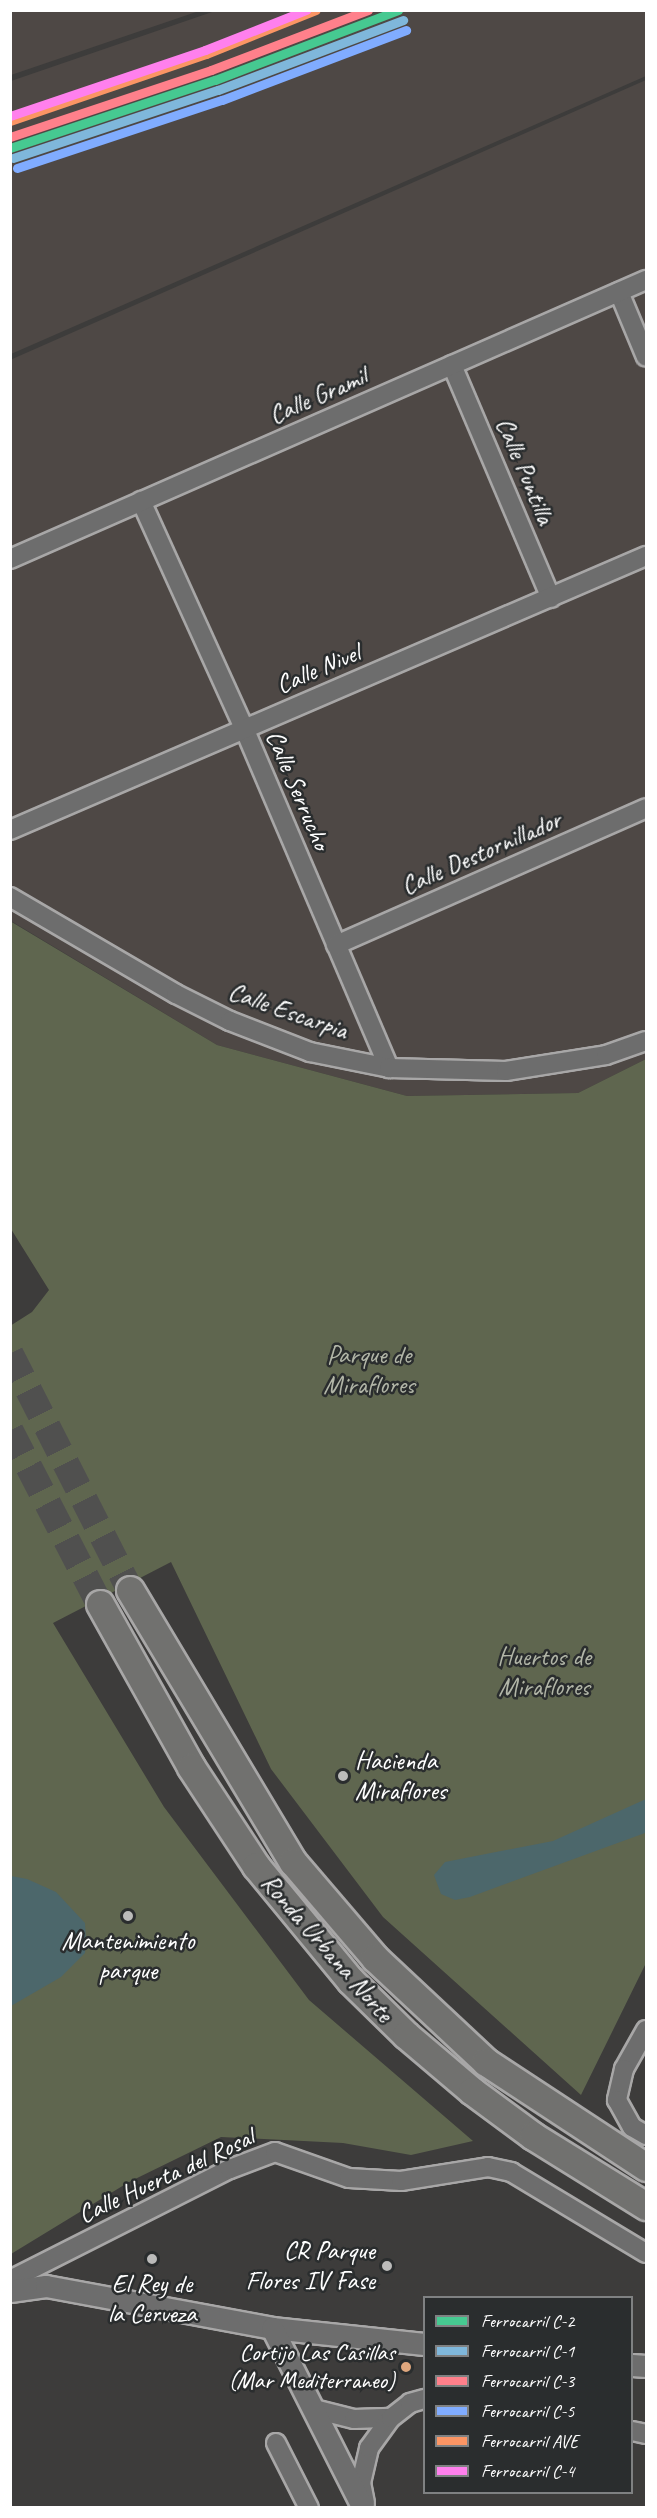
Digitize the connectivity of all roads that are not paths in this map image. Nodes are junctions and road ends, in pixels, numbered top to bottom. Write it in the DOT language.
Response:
graph roads {
  1 [pos="646,280"];
  2 [pos="619,292"];
  3 [pos="646,357"];
  4 [pos="452,365"];
  5 [pos="141,501"];
  6 [pos="646,556"];
  7 [pos="10,560"];
  8 [pos="551,597"];
  9 [pos="243,728"];
  10 [pos="646,808"];
  11 [pos="10,830"];
  12 [pos="10,897"];
  13 [pos="336,945"];
  14 [pos="646,1041"];
  15 [pos="389,1068"];
  16 [pos="130,1590"];
  17 [pos="100,1604"];
  18 [pos="646,2030"];
  19 [pos="646,2135"];
  20 [pos="646,2167"];
  21 [pos="646,2206"];
  22 [pos="646,2253"];
  23 [pos="10,2280"];
  24 [pos="10,2291"];
  25 [pos="272,2328"];
  26 [pos="423,2344"];
  27 [pos="423,2399"];
  28 [pos="314,2409"];
  29 [pos="391,2418"];
  30 [pos="276,2443"];
  31 [pos="309,2508"];
  32 [pos="364,2508"];
  1 -- 2 [label="street, Calle Gramil"];
  2 -- 3 [label="street"];
  2 -- 4 [label="street, Calle Gramil"];
  4 -- 5 [label="street, Calle Gramil"];
  4 -- 8 [label="street, Calle Puntilla"];
  5 -- 7 [label="street, Calle Gramil"];
  5 -- 9 [label="street, Calle Serrucho"];
  6 -- 8 [label="street, Calle Nivel"];
  8 -- 9 [label="street, Calle Nivel"];
  9 -- 11 [label="street, Calle Nivel"];
  9 -- 13 [label="street, Calle Serrucho"];
  10 -- 13 [label="street, Calle Destornillador"];
  12 -- 15 [label="street, Calle Escarpia"];
  13 -- 15 [label="street, Calle Serrucho"];
  14 -- 15 [label="street, Calle Escarpia"];
  16 -- 20 [label="main road, Ronda Urbana Norte"];
  17 -- 21 [label="main road, Ronda Urbana Norte"];
  18 -- 19 [label="street"];
  22 -- 23 [label="street, Calle Huerta del Rosal"];
  24 -- 25 [label="street"];
  25 -- 26 [label="street"];
  25 -- 28 [label="street"];
  27 -- 29 [label="street"];
  28 -- 29 [label="street"];
  28 -- 32 [label="street"];
  29 -- 32 [label="street"];
  30 -- 31 [label="street"];
}
